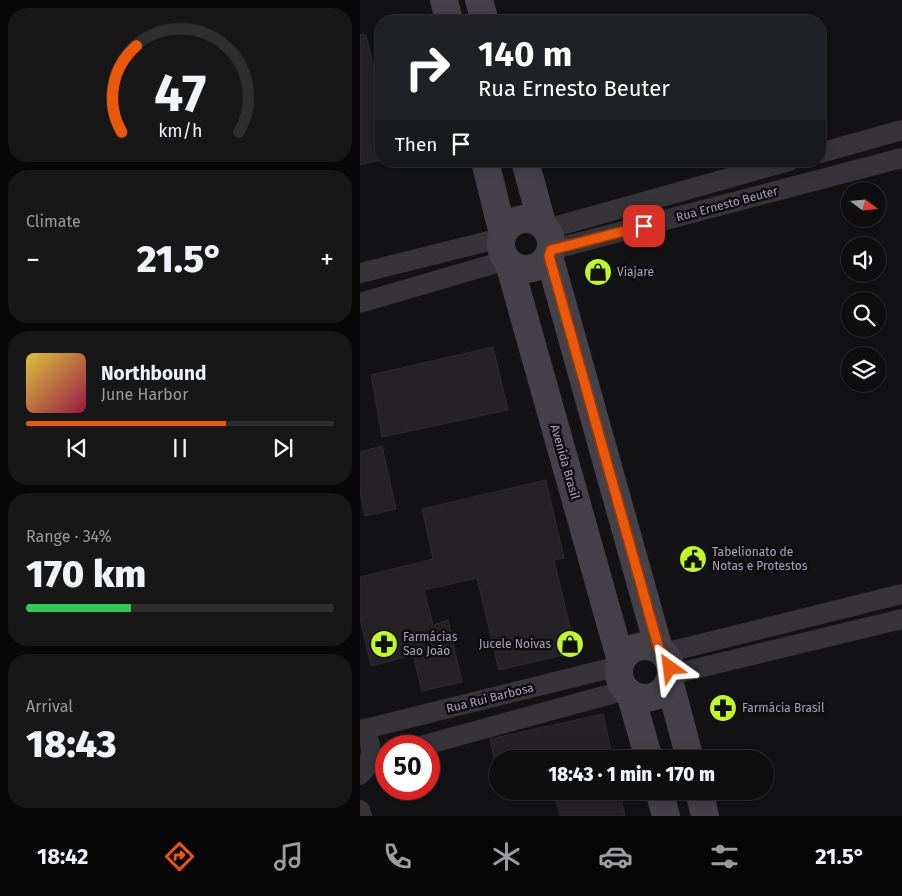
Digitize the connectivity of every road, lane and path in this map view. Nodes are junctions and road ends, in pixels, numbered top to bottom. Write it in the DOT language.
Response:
graph roads {
  1 [pos="444,0"];
  2 [pos="480,0"];
  3 [pos="448,15"];
  4 [pos="484,15"];
  5 [pos="902,130"];
  6 [pos="826,151"];
  7 [pos="902,158"];
  8 [pos="486,167"];
  9 [pos="527,167"];
  10 [pos="770,167"];
  11 [pos="547,239"];
  12 [pos="505,249"];
  13 [pos="360,273"];
  14 [pos="360,303"];
  15 [pos="902,594"];
  16 [pos="902,619"];
  17 [pos="666,665"];
  18 [pos="624,677"];
  19 [pos="361,729"];
  20 [pos="440,740"];
  21 [pos="646,750"];
  22 [pos="688,750"];
  23 [pos="372,764"];
  24 [pos="662,800"];
  25 [pos="701,800"];
  26 [pos="360,810"];
  27 [pos="362,816"];
  28 [pos="666,816"];
  29 [pos="705,816"];
  1 -- 3 [label="main road"];
  2 -- 4 [label="main road"];
  5 -- 6 [label="street"];
  7 -- 11 [label="street, Rua Ernesto Beuter"];
  8 -- 12 [label="main road, Avenida Brasil"];
  9 -- 11 [label="main road"];
  10 -- 11 [label="street, Rua Ernesto Beuter"];
  11 -- 12 [label="main road"];
  11 -- 12 [label="main road"];
  11 -- 17 [label="main road"];
  12 -- 13 [label="street"];
  12 -- 14 [label="street"];
  12 -- 18 [label="main road, Avenida Brasil"];
  15 -- 17 [label="street"];
  16 -- 17 [label="street"];
  17 -- 18 [label="main road"];
  17 -- 18 [label="main road"];
  17 -- 22 [label="main road"];
  18 -- 19 [label="street, Rua Rui Barbosa"];
  18 -- 20 [label="street"];
  18 -- 21 [label="main road, Avenida Brasil"];
  19 -- 23 [label="street"];
  24 -- 28 [label="main road"];
  25 -- 29 [label="main road"];
  26 -- 27 [label="street"];
}
